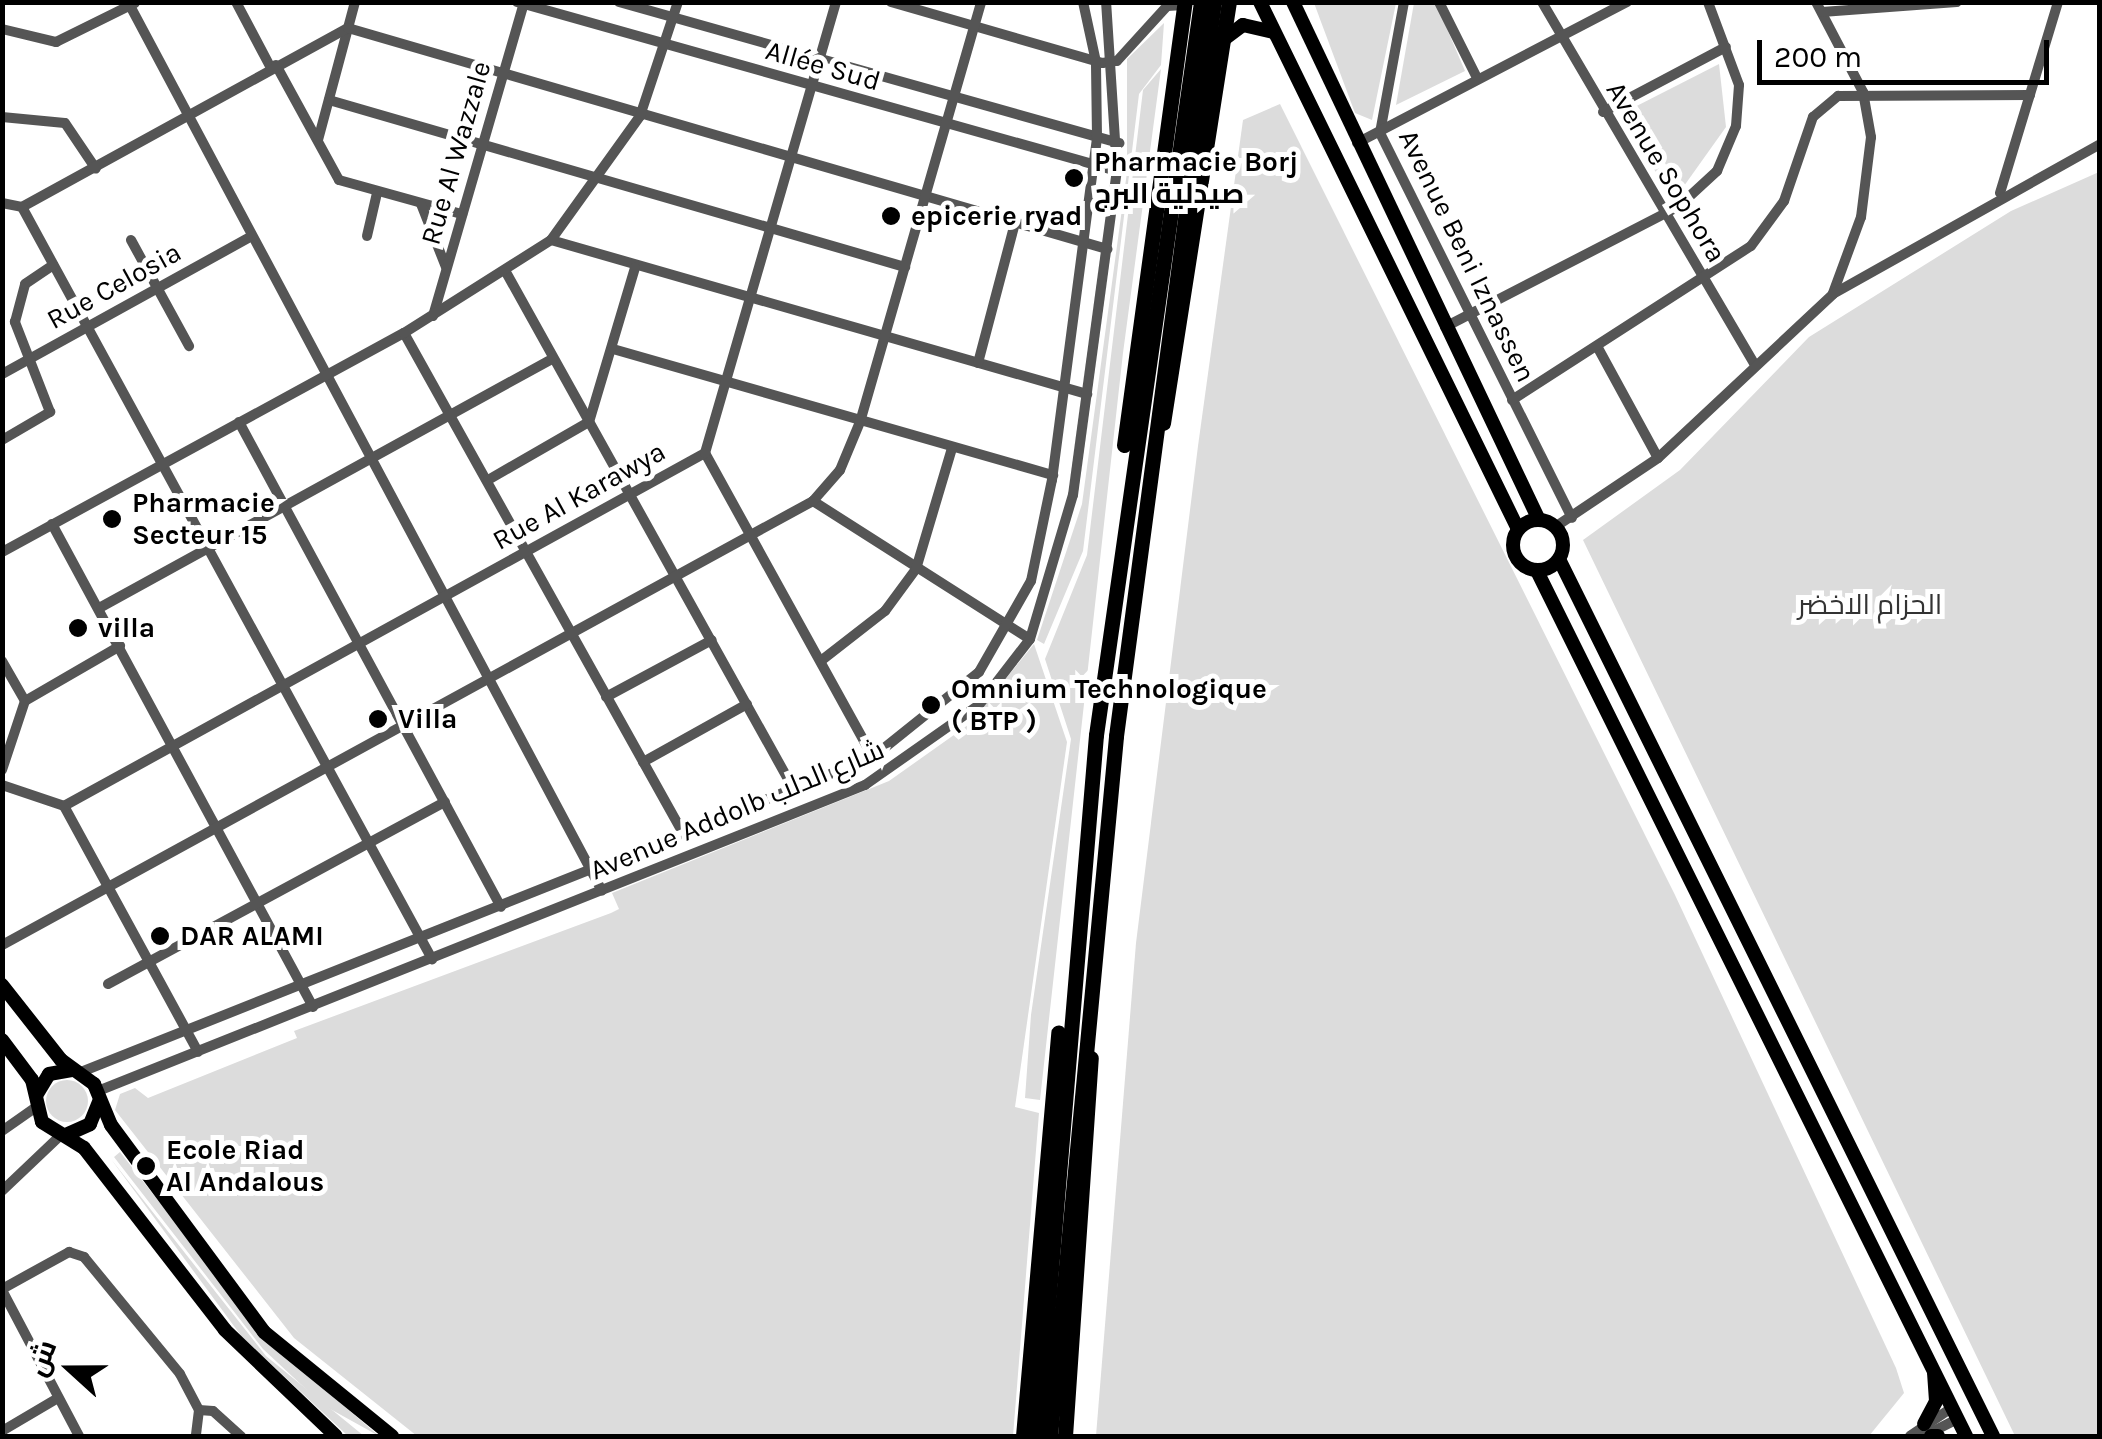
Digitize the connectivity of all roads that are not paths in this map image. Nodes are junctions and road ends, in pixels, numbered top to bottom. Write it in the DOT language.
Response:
graph roads {
  1 [pos="236,2"];
  2 [pos="355,2"];
  3 [pos="619,2"];
  4 [pos="678,2"];
  5 [pos="836,2"];
  6 [pos="890,2"];
  7 [pos="981,2"];
  8 [pos="1083,2"];
  9 [pos="1106,2"];
  10 [pos="1214,2"];
  11 [pos="1229,2"];
  12 [pos="1260,2"];
  13 [pos="1292,2"];
  14 [pos="1404,2"];
  15 [pos="1439,2"];
  16 [pos="1542,2"];
  17 [pos="1627,2"];
  18 [pos="1708,2"];
  19 [pos="1956,2"];
  20 [pos="2058,2"];
  21 [pos="521,3"];
  22 [pos="1190,3"];
  23 [pos="132,4"];
  24 [pos="1819,8"];
  25 [pos="675,18"];
  26 [pos="974,26"];
  27 [pos="348,28"];
  28 [pos="2,29"];
  29 [pos="1274,32"];
  30 [pos="1559,36"];
  31 [pos="1223,40"];
  32 [pos="670,45"];
  33 [pos="1726,47"];
  34 [pos="820,60"];
  35 [pos="1117,61"];
  36 [pos="1096,62"];
  37 [pos="273,67"];
  38 [pos="501,76"];
  39 [pos="1477,78"];
  40 [pos="812,87"];
  41 [pos="1863,92"];
  42 [pos="2030,95"];
  43 [pos="955,98"];
  44 [pos="328,100"];
  45 [pos="1603,112"];
  46 [pos="187,116"];
  47 [pos="640,116"];
  48 [pos="2,118"];
  49 [pos="947,125"];
  50 [pos="1380,133"];
  51 [pos="1096,137"];
  52 [pos="318,140"];
  53 [pos="1119,143"];
  54 [pos="1356,144"];
  55 [pos="2100,144"];
  56 [pos="480,145"];
  57 [pos="791,159"];
  58 [pos="1094,165"];
  59 [pos="96,169"];
  60 [pos="1118,170"];
  61 [pos="600,182"];
  62 [pos="377,193"];
  63 [pos="2000,194"];
  64 [pos="925,198"];
  65 [pos="2,203"];
  66 [pos="420,204"];
  67 [pos="22,208"];
  68 [pos="1664,212"];
  69 [pos="462,214"];
  70 [pos="1015,224"];
  71 [pos="771,230"];
  72 [pos="367,236"];
  73 [pos="248,238"];
  74 [pos="131,240"];
  75 [pos="551,240"];
  76 [pos="1085,244"];
  77 [pos="1107,249"];
  78 [pos="53,265"];
  79 [pos="905,267"];
  80 [pos="447,268"];
  81 [pos="634,268"];
  82 [pos="506,274"];
  83 [pos="1706,280"];
  84 [pos="158,287"];
  85 [pos="1833,294"];
  86 [pos="752,300"];
  87 [pos="1470,313"];
  88 [pos="433,316"];
  89 [pos="88,326"];
  90 [pos="1445,327"];
  91 [pos="404,333"];
  92 [pos="885,338"];
  93 [pos="190,346"];
  94 [pos="1598,348"];
  95 [pos="613,349"];
  96 [pos="552,359"];
  97 [pos="24,360"];
  98 [pos="978,363"];
  99 [pos="1754,364"];
  100 [pos="2,374"];
  101 [pos="323,377"];
  102 [pos="726,386"];
  103 [pos="1065,388"];
  104 [pos="1086,394"];
  105 [pos="1512,400"];
  106 [pos="452,418"];
  107 [pos="239,422"];
  108 [pos="589,422"];
  109 [pos="860,422"];
  110 [pos="2,440"];
  111 [pos="952,448"];
  112 [pos="705,453"];
  113 [pos="371,458"];
  114 [pos="1658,458"];
  115 [pos="162,466"];
  116 [pos="1053,475"];
  117 [pos="488,480"];
  118 [pos="629,494"];
  119 [pos="813,501"];
  120 [pos="285,505"];
  121 [pos="1144,514"];
  122 [pos="1572,518"];
  123 [pos="1539,520"];
  124 [pos="52,524"];
  125 [pos="1555,526"];
  126 [pos="1518,530"];
  127 [pos="754,534"];
  128 [pos="207,548"];
  129 [pos="2,552"];
  130 [pos="526,553"];
  131 [pos="1558,558"];
  132 [pos="916,569"];
  133 [pos="1536,570"];
  134 [pos="673,577"];
  135 [pos="444,596"];
  136 [pos="100,607"];
  137 [pos="1011,628"];
  138 [pos="570,637"];
  139 [pos="358,639"];
  140 [pos="1030,639"];
  141 [pos="712,640"];
  142 [pos="120,646"];
  143 [pos="822,660"];
  144 [pos="2,661"];
  145 [pos="282,682"];
  146 [pos="489,683"];
  147 [pos="606,697"];
  148 [pos="26,701"];
  149 [pos="747,704"];
  150 [pos="405,726"];
  151 [pos="173,742"];
  152 [pos="873,757"];
  153 [pos="643,762"];
  154 [pos="2,770"];
  155 [pos="330,770"];
  156 [pos="2,785"];
  157 [pos="793,788"];
  158 [pos="444,802"];
  159 [pos="64,806"];
  160 [pos="218,828"];
  161 [pos="684,835"];
  162 [pos="370,842"];
  163 [pos="592,874"];
  164 [pos="108,888"];
  165 [pos="602,892"];
  166 [pos="260,906"];
  167 [pos="502,907"];
  168 [pos="422,938"];
  169 [pos="1076,941"];
  170 [pos="2,944"];
  171 [pos="1094,944"];
  172 [pos="432,960"];
  173 [pos="152,966"];
  174 [pos="108,984"];
  175 [pos="2,985"];
  176 [pos="305,986"];
  177 [pos="314,1007"];
  178 [pos="188,1030"];
  179 [pos="2,1040"];
  180 [pos="198,1052"];
  181 [pos="77,1071"];
  182 [pos="99,1096"];
  183 [pos="36,1100"];
  184 [pos="2,1131"];
  185 [pos="66,1133"];
  186 [pos="2,1191"];
  187 [pos="2,1289"];
  188 [pos="1935,1367"];
  189 [pos="58,1398"];
  190 [pos="1979,1403"];
  191 [pos="199,1410"];
  192 [pos="1956,1413"];
  193 [pos="2,1431"];
  194 [pos="1929,1433"];
  195 [pos="79,1436"];
  196 [pos="196,1436"];
  197 [pos="241,1436"];
  198 [pos="336,1436"];
  199 [pos="392,1436"];
  200 [pos="1023,1436"];
  201 [pos="1037,1436"];
  202 [pos="1050,1436"];
  203 [pos="1065,1436"];
  204 [pos="1910,1436"];
  205 [pos="1966,1436"];
  206 [pos="1993,1436"];
  1 -- 37 [label="street"];
  2 -- 27 [label="street"];
  3 -- 25 [label="street, Allée Sud"];
  4 -- 25 [label="street"];
  5 -- 34 [label="street, Rue Al Karawya"];
  6 -- 26 [label="street"];
  7 -- 26 [label="street"];
  8 -- 36 [label="street, Avenue Addolb شارع الدلب"];
  9 -- 35 [label="street, Avenue Addolb شارع الدلب"];
  10 -- 121 [label="highway"];
  11 -- 31 [label="highway"];
  12 -- 29 [label="main road"];
  13 -- 54 [label="main road"];
  14 -- 50 [label="street, Avenue Beni Iznassen"];
  15 -- 39 [label="street"];
  16 -- 30 [label="street, Avenue Sophora"];
  17 -- 30 [label="street"];
  18 -- 33 [label="street"];
  19 -- 24 [label="street"];
  20 -- 42 [label="street"];
  21 -- 32 [label="street, Allée Sud"];
  21 -- 38 [label="street, Rue Al Wazzale"];
  22 -- 35 [label="street"];
  22 -- 169 [label="highway"];
  23 -- 28 [label="street"];
  23 -- 46 [label="street"];
  24 -- 41 [label="street"];
  25 -- 32 [label="street"];
  25 -- 34 [label="street, Allée Sud"];
  26 -- 36 [label="street"];
  26 -- 43 [label="street"];
  27 -- 37 [label="street"];
  27 -- 38 [label="street"];
  27 -- 44 [label="street"];
  29 -- 31 [label="main road"];
  29 -- 126 [label="main road"];
  30 -- 39 [label="street"];
  30 -- 45 [label="street, Avenue Sophora"];
  31 -- 121 [label="highway"];
  32 -- 40 [label="street, Allée Sud"];
  32 -- 47 [label="street"];
  33 -- 45 [label="street"];
  33 -- 68 [label="street"];
  34 -- 40 [label="street, Rue Al Karawya"];
  34 -- 43 [label="street, Allée Sud"];
  35 -- 36 [label="street"];
  35 -- 53 [label="street, Avenue Addolb شارع الدلب"];
  36 -- 51 [label="street, Avenue Addolb شارع الدلب"];
  37 -- 46 [label="street"];
  37 -- 52 [label="street"];
  38 -- 47 [label="street"];
  38 -- 56 [label="street, Rue Al Wazzale"];
  39 -- 50 [label="street"];
  40 -- 49 [label="street, Allée Sud"];
  40 -- 57 [label="street, Rue Al Karawya"];
  41 -- 42 [label="street"];
  41 -- 83 [label="street"];
  41 -- 85 [label="street"];
  42 -- 63 [label="street"];
  43 -- 49 [label="street"];
  43 -- 51 [label="street, Allée Sud"];
  44 -- 52 [label="street"];
  44 -- 56 [label="street"];
  45 -- 68 [label="street, Avenue Sophora"];
  46 -- 59 [label="street"];
  46 -- 73 [label="street"];
  47 -- 57 [label="street"];
  47 -- 61 [label="street"];
  48 -- 59 [label="street"];
  49 -- 58 [label="street, Allée Sud"];
  49 -- 64 [label="street"];
  50 -- 54 [label="street"];
  50 -- 87 [label="street, Avenue Beni Iznassen"];
  51 -- 53 [label="street, Allée Sud"];
  51 -- 58 [label="street, Avenue Addolb شارع الدلب"];
  52 -- 62 [label="street"];
  53 -- 60 [label="street, Avenue Addolb شارع الدلب"];
  54 -- 90 [label="main road"];
  55 -- 63 [label="street"];
  56 -- 61 [label="street"];
  56 -- 69 [label="street, Rue Al Wazzale"];
  57 -- 64 [label="street"];
  57 -- 71 [label="street, Rue Al Karawya"];
  58 -- 60 [label="street, Allée Sud"];
  58 -- 76 [label="street, Avenue Addolb شارع الدلب"];
  59 -- 67 [label="street"];
  60 -- 77 [label="street, Avenue Addolb شارع الدلب"];
  61 -- 71 [label="street"];
  61 -- 75 [label="street"];
  62 -- 66 [label="street"];
  62 -- 72 [label="street"];
  63 -- 85 [label="street"];
  64 -- 70 [label="street"];
  64 -- 79 [label="street"];
  65 -- 67 [label="street"];
  66 -- 69 [label="street"];
  66 -- 80 [label="street"];
  67 -- 78 [label="street"];
  68 -- 83 [label="street, Avenue Sophora"];
  68 -- 87 [label="street"];
  69 -- 80 [label="street, Rue Al Wazzale"];
  70 -- 76 [label="street"];
  70 -- 98 [label="street"];
  71 -- 79 [label="street"];
  71 -- 86 [label="street, Rue Al Karawya"];
  73 -- 84 [label="street, Rue Celosia"];
  73 -- 101 [label="street"];
  74 -- 84 [label="street"];
  75 -- 81 [label="street"];
  75 -- 82 [label="street"];
  76 -- 77 [label="street"];
  76 -- 103 [label="street, Avenue Addolb شارع الدلب"];
  77 -- 104 [label="street, Avenue Addolb شارع الدلب"];
  78 -- 89 [label="street"];
  78 -- 97 [label="street"];
  79 -- 92 [label="street"];
  80 -- 88 [label="street, Rue Al Wazzale"];
  81 -- 86 [label="street"];
  81 -- 95 [label="street"];
  82 -- 88 [label="street"];
  82 -- 96 [label="street"];
  83 -- 94 [label="street"];
  83 -- 99 [label="street, Avenue Sophora"];
  84 -- 89 [label="street, Rue Celosia"];
  84 -- 93 [label="street"];
  85 -- 99 [label="street"];
  86 -- 92 [label="street"];
  86 -- 102 [label="street, Rue Al Karawya"];
  87 -- 90 [label="street"];
  87 -- 105 [label="street, Avenue Beni Iznassen"];
  88 -- 91 [label="street"];
  89 -- 97 [label="street, Rue Celosia"];
  89 -- 115 [label="street"];
  90 -- 123 [label="main road"];
  91 -- 101 [label="street"];
  91 -- 106 [label="street"];
  92 -- 98 [label="street"];
  92 -- 109 [label="street"];
  94 -- 105 [label="street"];
  94 -- 114 [label="street"];
  95 -- 102 [label="street"];
  95 -- 108 [label="street"];
  96 -- 106 [label="street"];
  96 -- 108 [label="street"];
  97 -- 100 [label="street, Rue Celosia"];
  97 -- 110 [label="street"];
  98 -- 103 [label="street"];
  99 -- 114 [label="street"];
  101 -- 107 [label="street"];
  101 -- 113 [label="street"];
  102 -- 109 [label="street"];
  102 -- 112 [label="street, Rue Al Karawya"];
  103 -- 104 [label="street"];
  103 -- 116 [label="street, Avenue Addolb شارع الدلب"];
  104 -- 140 [label="street, Avenue Addolb شارع الدلب"];
  105 -- 122 [label="street, Avenue Beni Iznassen"];
  106 -- 113 [label="street"];
  106 -- 117 [label="street"];
  107 -- 115 [label="street"];
  107 -- 120 [label="street"];
  108 -- 117 [label="street"];
  108 -- 118 [label="street"];
  109 -- 111 [label="street"];
  109 -- 119 [label="street"];
  111 -- 116 [label="street"];
  111 -- 132 [label="street"];
  112 -- 118 [label="street, Rue Al Karawya"];
  112 -- 127 [label="street"];
  113 -- 120 [label="street"];
  113 -- 135 [label="street"];
  114 -- 122 [label="street"];
  115 -- 124 [label="street"];
  115 -- 128 [label="street"];
  116 -- 137 [label="street, Avenue Addolb شارع الدلب"];
  117 -- 130 [label="street"];
  118 -- 130 [label="street, Rue Al Karawya"];
  118 -- 134 [label="street"];
  119 -- 127 [label="street"];
  119 -- 132 [label="street"];
  120 -- 128 [label="street"];
  120 -- 139 [label="street"];
  121 -- 171 [label="highway"];
  122 -- 125 [label="street"];
  123 -- 125 [label="main road"];
  123 -- 126 [label="main road"];
  124 -- 129 [label="street"];
  124 -- 136 [label="street"];
  125 -- 131 [label="main road"];
  126 -- 133 [label="main road"];
  127 -- 134 [label="street"];
  127 -- 143 [label="street"];
  128 -- 136 [label="street"];
  128 -- 145 [label="street"];
  130 -- 135 [label="street, Rue Al Karawya"];
  130 -- 138 [label="street"];
  131 -- 133 [label="main road"];
  131 -- 190 [label="main road"];
  132 -- 137 [label="street"];
  132 -- 143 [label="street"];
  133 -- 188 [label="main road"];
  134 -- 138 [label="street"];
  134 -- 141 [label="street"];
  135 -- 139 [label="street, Rue Al Karawya"];
  135 -- 146 [label="street"];
  136 -- 142 [label="street"];
  137 -- 140 [label="street"];
  137 -- 152 [label="street, Avenue Addolb شارع الدلب"];
  138 -- 146 [label="street"];
  138 -- 147 [label="street"];
  139 -- 145 [label="street, Rue Al Karawya"];
  139 -- 150 [label="street"];
  140 -- 165 [label="street, Avenue Addolb شارع الدلب"];
  141 -- 147 [label="street"];
  141 -- 149 [label="street"];
  142 -- 148 [label="street"];
  142 -- 151 [label="street"];
  143 -- 152 [label="street"];
  144 -- 148 [label="street"];
  145 -- 151 [label="street, Rue Al Karawya"];
  145 -- 155 [label="street"];
  146 -- 150 [label="street"];
  146 -- 163 [label="street"];
  147 -- 153 [label="street"];
  148 -- 154 [label="street"];
  149 -- 153 [label="street"];
  149 -- 157 [label="street"];
  150 -- 155 [label="street"];
  150 -- 158 [label="street"];
  151 -- 159 [label="street, Rue Al Karawya"];
  151 -- 160 [label="street"];
  152 -- 157 [label="street, Avenue Addolb شارع الدلب"];
  153 -- 161 [label="street"];
  155 -- 160 [label="street"];
  155 -- 162 [label="street"];
  156 -- 159 [label="street"];
  157 -- 161 [label="street, Avenue Addolb شارع الدلب"];
  158 -- 162 [label="street"];
  158 -- 167 [label="street"];
  159 -- 164 [label="street"];
  160 -- 164 [label="street"];
  160 -- 166 [label="street"];
  161 -- 163 [label="street, Avenue Addolb شارع الدلب"];
  162 -- 166 [label="street"];
  162 -- 168 [label="street"];
  163 -- 165 [label="street"];
  163 -- 167 [label="street, Avenue Addolb شارع الدلب"];
  164 -- 170 [label="street"];
  164 -- 173 [label="street"];
  165 -- 172 [label="street, Avenue Addolb شارع الدلب"];
  166 -- 173 [label="street"];
  166 -- 176 [label="street"];
  167 -- 168 [label="street, Avenue Addolb شارع الدلب"];
  168 -- 172 [label="street"];
  168 -- 176 [label="street, Avenue Addolb شارع الدلب"];
  169 -- 200 [label="highway"];
  169 -- 201 [label="highway"];
  171 -- 202 [label="highway"];
  171 -- 203 [label="highway"];
  172 -- 177 [label="street, Avenue Addolb شارع الدلب"];
  173 -- 174 [label="street"];
  173 -- 178 [label="street"];
  175 -- 181 [label="main road"];
  176 -- 177 [label="street"];
  176 -- 178 [label="street, Avenue Addolb شارع الدلب"];
  177 -- 180 [label="street, Avenue Addolb شارع الدلب"];
  178 -- 180 [label="street"];
  178 -- 181 [label="street, Avenue Addolb شارع الدلب"];
  179 -- 183 [label="main road"];
  180 -- 182 [label="street, Avenue Addolb شارع الدلب"];
  181 -- 182 [label="main road"];
  181 -- 183 [label="main road"];
  182 -- 185 [label="main road"];
  182 -- 199 [label="main road"];
  183 -- 184 [label="street"];
  183 -- 185 [label="main road"];
  185 -- 186 [label="street"];
  185 -- 198 [label="main road"];
  187 -- 189 [label="street"];
  187 -- 191 [label="street"];
  188 -- 192 [label="main road"];
  188 -- 194 [label="main road"];
  189 -- 193 [label="street"];
  189 -- 195 [label="street"];
  190 -- 192 [label="main road"];
  190 -- 192 [label="main road"];
  190 -- 206 [label="main road"];
  191 -- 196 [label="street"];
  191 -- 197 [label="street"];
  192 -- 194 [label="street"];
  192 -- 205 [label="main road"];
  194 -- 204 [label="street"];
}
